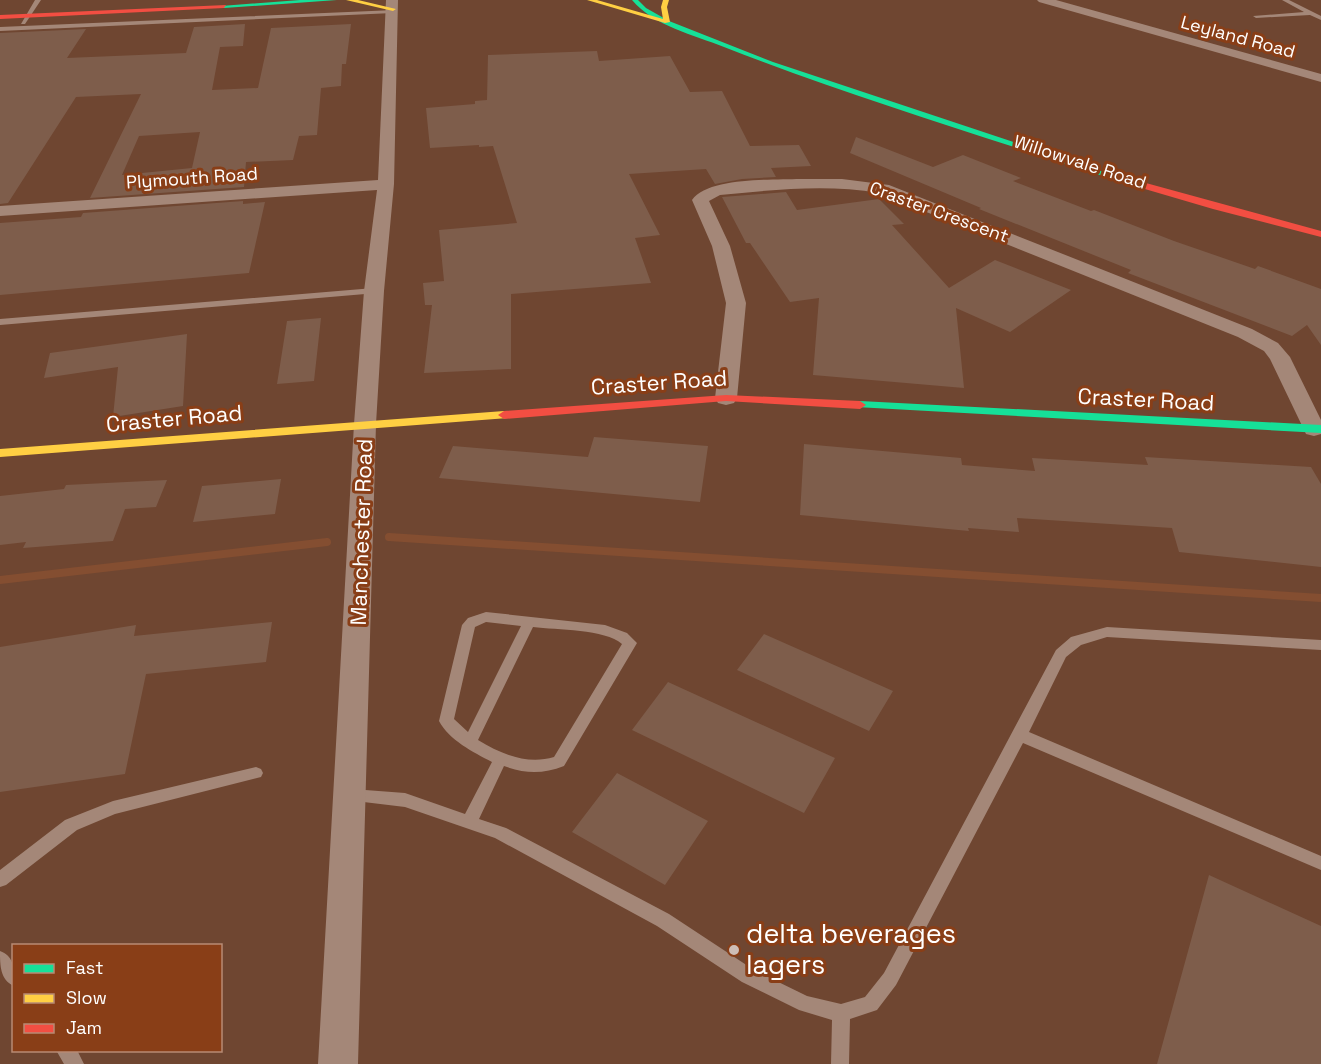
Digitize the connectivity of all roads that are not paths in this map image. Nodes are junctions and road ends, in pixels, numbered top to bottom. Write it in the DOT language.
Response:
graph roads {
  1 [pos="168,0"];
  2 [pos="334,0"];
  3 [pos="349,0"];
  4 [pos="590,0"];
  5 [pos="635,0"];
  6 [pos="666,0"];
  7 [pos="1043,0"];
  8 [pos="1285,0"];
  9 [pos="34,7"];
  10 [pos="393,7"];
  11 [pos="0,8"];
  12 [pos="1311,13"];
  13 [pos="1256,16"];
  14 [pos="0,17"];
  15 [pos="1321,18"];
  16 [pos="668,22"];
  17 [pos="18,28"];
  18 [pos="0,29"];
  19 [pos="1321,78"];
  20 [pos="836,86"];
  21 [pos="990,150"];
  22 [pos="386,184"];
  23 [pos="0,211"];
  24 [pos="1321,234"];
  25 [pos="375,291"];
  26 [pos="0,322"];
  27 [pos="726,398"];
  28 [pos="365,424"];
  29 [pos="1318,429"];
  30 [pos="0,453"];
  31 [pos="529,622"];
  32 [pos="1321,645"];
  33 [pos="1020,735"];
  34 [pos="470,742"];
  35 [pos="500,760"];
  36 [pos="256,774"];
  37 [pos="350,795"];
  38 [pos="469,823"];
  39 [pos="1321,863"];
  40 [pos="0,880"];
  41 [pos="0,958"];
  42 [pos="12,975"];
  43 [pos="841,1013"];
  44 [pos="338,1064"];
  45 [pos="840,1064"];
  1 -- 9 [label="main road"];
  2 -- 9 [label="main road"];
  3 -- 10 [label="main road"];
  4 -- 16 [label="main road"];
  5 -- 16 [label="main road, Willowvale Road"];
  6 -- 16 [label="main road"];
  7 -- 19 [label="street, Leyland Road"];
  8 -- 12 [label="lane"];
  9 -- 11 [label="main road"];
  9 -- 14 [label="main road"];
  9 -- 17 [label="lane"];
  10 -- 17 [label="lane"];
  10 -- 22 [label="street, Manchester Road"];
  12 -- 13 [label="lane"];
  12 -- 15 [label="lane"];
  16 -- 20 [label="main road, Willowvale Road"];
  17 -- 18 [label="lane"];
  20 -- 21 [label="main road, Willowvale Road"];
  20 -- 24 [label="main road, Willowvale Road"];
  22 -- 23 [label="street, Plymouth Road"];
  22 -- 25 [label="street, Manchester Road"];
  25 -- 26 [label="lane"];
  25 -- 28 [label="street, Manchester Road"];
  27 -- 28 [label="main road, Craster Road"];
  27 -- 29 [label="main road, Craster Road"];
  27 -- 29 [label="street, Craster Crescent"];
  28 -- 30 [label="main road, Craster Road"];
  28 -- 37 [label="street, Manchester Road"];
  31 -- 34 [label="lane"];
  31 -- 34 [label="lane"];
  31 -- 35 [label="lane"];
  32 -- 33 [label="lane"];
  33 -- 39 [label="lane"];
  33 -- 43 [label="lane"];
  34 -- 35 [label="lane"];
  35 -- 38 [label="lane"];
  36 -- 40 [label="lane"];
  37 -- 38 [label="lane"];
  37 -- 44 [label="street, Manchester Road"];
  38 -- 43 [label="lane"];
  41 -- 42 [label="lane"];
  43 -- 45 [label="lane"];
}
